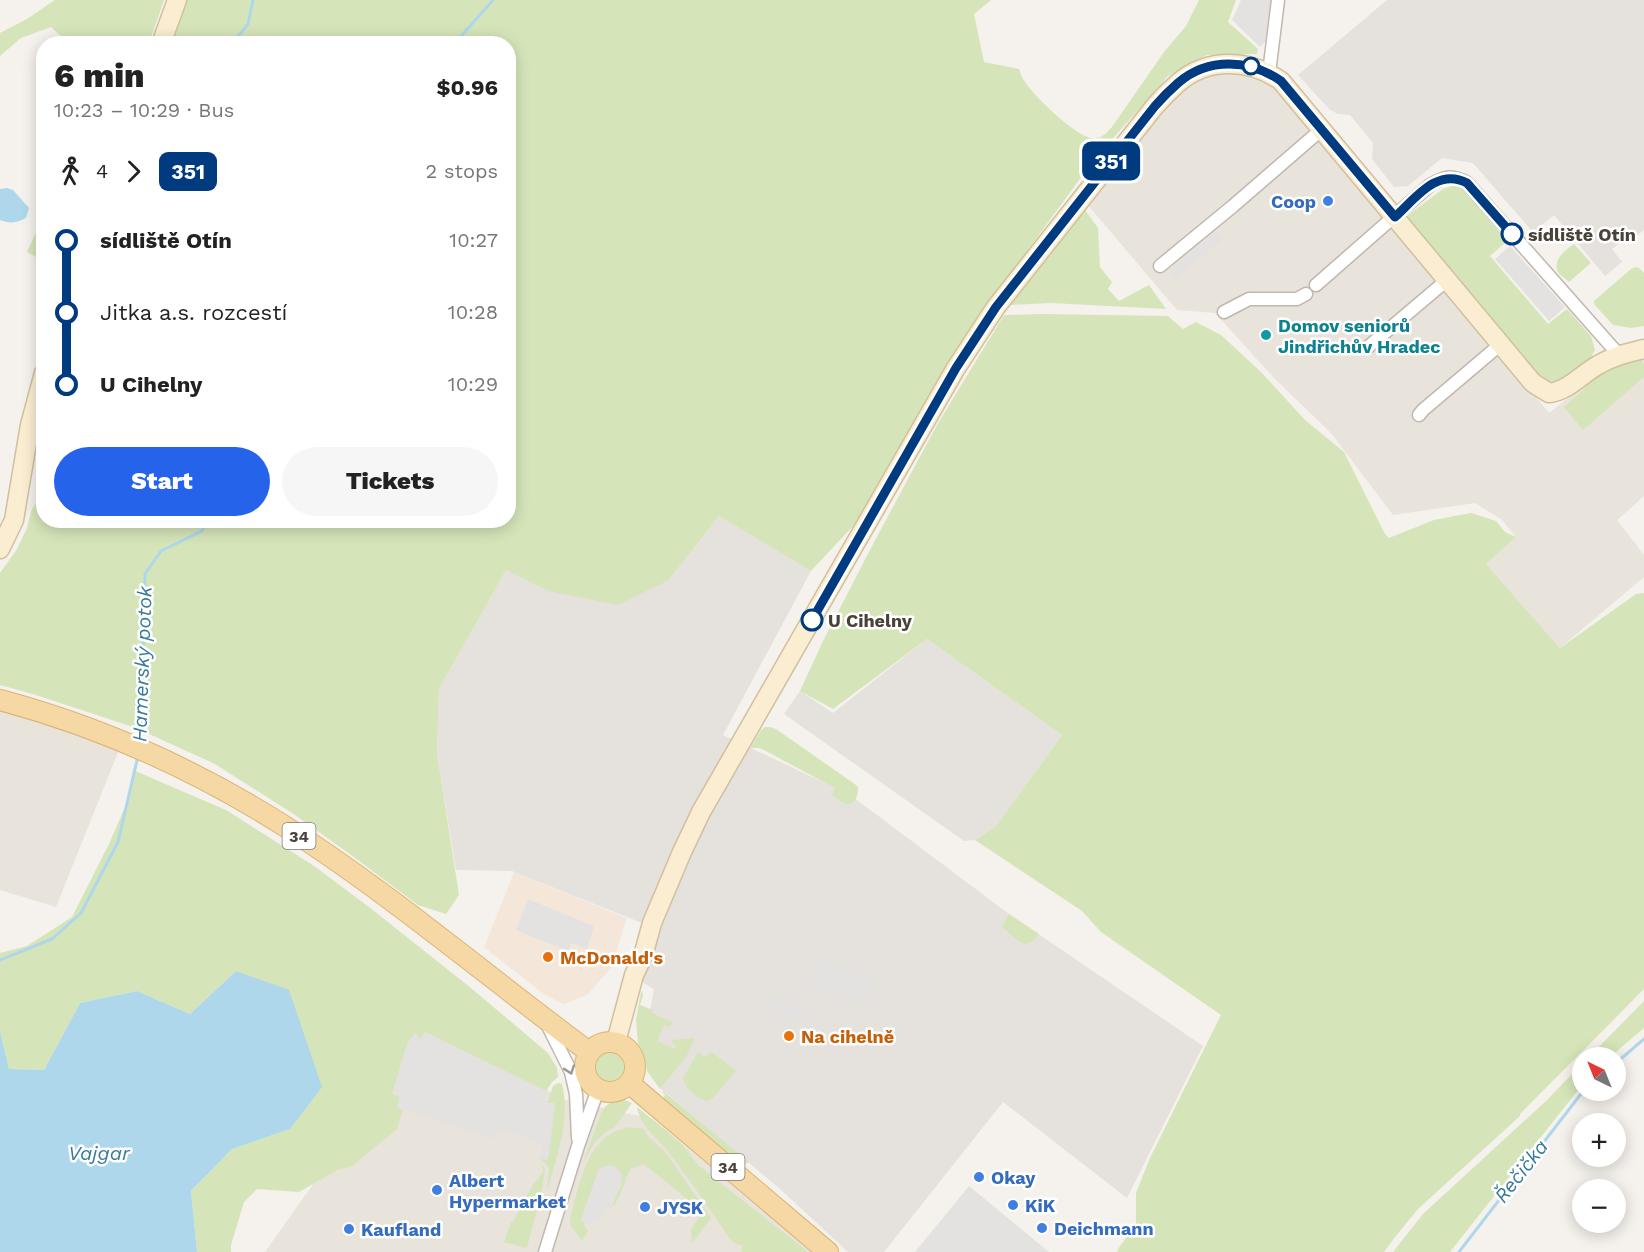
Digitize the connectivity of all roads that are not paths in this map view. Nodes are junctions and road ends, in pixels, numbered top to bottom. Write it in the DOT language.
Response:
graph roads {
  1 [pos="177,0"];
  2 [pos="1278,0"];
  3 [pos="164,36"];
  4 [pos="1269,73"];
  5 [pos="1322,129"];
  6 [pos="1395,217"];
  7 [pos="1160,266"];
  8 [pos="1447,280"];
  9 [pos="1316,285"];
  10 [pos="1306,294"];
  11 [pos="1224,312"];
  12 [pos="1368,347"];
  13 [pos="1495,349"];
  14 [pos="1644,349"];
  15 [pos="1619,355"];
  16 [pos="36,403"];
  17 [pos="1419,415"];
  18 [pos="0,549"];
  19 [pos="0,700"];
  20 [pos="543,1018"];
  21 [pos="616,1042"];
  22 [pos="589,1052"];
  23 [pos="629,1083"];
  24 [pos="598,1089"];
  25 [pos="578,1146"];
  26 [pos="545,1252"];
  27 [pos="828,1252"];
  1 -- 3 [label="street"];
  2 -- 4 [label="street"];
  4 -- 5 [label="street"];
  4 -- 21 [label="street"];
  5 -- 6 [label="street"];
  5 -- 7 [label="street"];
  6 -- 8 [label="street"];
  6 -- 9 [label="street"];
  6 -- 15 [label="street"];
  8 -- 12 [label="street"];
  8 -- 15 [label="street"];
  10 -- 11 [label="street"];
  13 -- 17 [label="street"];
  14 -- 15 [label="street"];
  16 -- 18 [label="street"];
  19 -- 20 [label="main road, 34"];
  20 -- 22 [label="main road, 34"];
  20 -- 25 [label="street, one-way"];
  21 -- 22 [label="main road"];
  21 -- 23 [label="main road"];
  22 -- 24 [label="main road"];
  23 -- 24 [label="main road"];
  23 -- 27 [label="main road, 34"];
  24 -- 25 [label="street"];
  25 -- 26 [label="street"];
}
